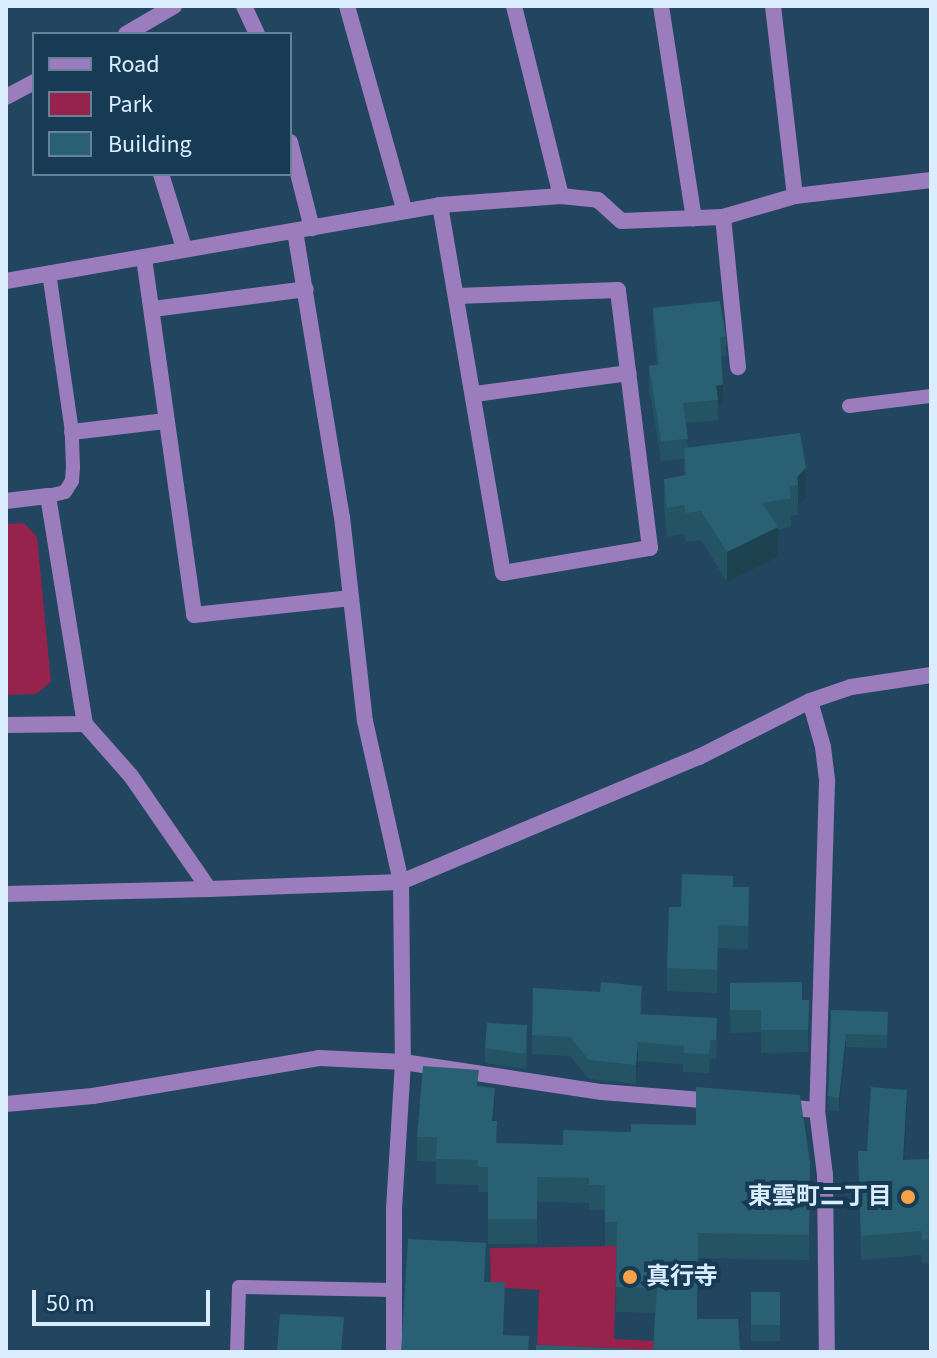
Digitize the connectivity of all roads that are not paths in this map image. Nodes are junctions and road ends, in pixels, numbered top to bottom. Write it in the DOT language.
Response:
graph roads {
  1 [pos="174,6"];
  2 [pos="244,6"];
  3 [pos="347,6"];
  4 [pos="514,6"];
  5 [pos="661,6"];
  6 [pos="773,6"];
  7 [pos="129,32"];
  8 [pos="256,32"];
  9 [pos="32,83"];
  10 [pos="6,97"];
  11 [pos="292,155"];
  12 [pos="162,176"];
  13 [pos="931,180"];
  14 [pos="561,196"];
  15 [pos="795,196"];
  16 [pos="440,205"];
  17 [pos="404,209"];
  18 [pos="723,217"];
  19 [pos="694,218"];
  20 [pos="304,230"];
  21 [pos="184,248"];
  22 [pos="144,258"];
  23 [pos="49,273"];
  24 [pos="6,281"];
  25 [pos="306,289"];
  26 [pos="457,296"];
  27 [pos="153,309"];
  28 [pos="738,367"];
  29 [pos="629,373"];
  30 [pos="475,394"];
  31 [pos="931,396"];
  32 [pos="849,406"];
  33 [pos="165,421"];
  34 [pos="72,432"];
  35 [pos="48,496"];
  36 [pos="6,501"];
  37 [pos="351,598"];
  38 [pos="931,675"];
  39 [pos="810,701"];
  40 [pos="85,724"];
  41 [pos="6,725"];
  42 [pos="401,882"];
  43 [pos="209,889"];
  44 [pos="6,894"];
  45 [pos="403,1062"];
  46 [pos="740,1103"];
  47 [pos="6,1104"];
  48 [pos="771,1106"];
  49 [pos="817,1110"];
  50 [pos="392,1290"];
  51 [pos="237,1352"];
  52 [pos="394,1352"];
  53 [pos="827,1352"];
  1 -- 7 [label="street"];
  2 -- 8 [label="street"];
  3 -- 17 [label="street"];
  4 -- 14 [label="street"];
  5 -- 19 [label="street"];
  6 -- 15 [label="street"];
  9 -- 10 [label="street"];
  11 -- 20 [label="street"];
  12 -- 21 [label="street"];
  13 -- 15 [label="street"];
  14 -- 16 [label="street"];
  14 -- 19 [label="street"];
  15 -- 18 [label="street"];
  16 -- 17 [label="street"];
  16 -- 26 [label="street"];
  17 -- 20 [label="street"];
  18 -- 19 [label="street"];
  18 -- 28 [label="street"];
  20 -- 21 [label="street"];
  20 -- 25 [label="street"];
  21 -- 22 [label="street"];
  22 -- 23 [label="street"];
  22 -- 27 [label="street"];
  23 -- 24 [label="street"];
  23 -- 34 [label="lane"];
  25 -- 27 [label="street"];
  25 -- 37 [label="street"];
  26 -- 29 [label="street"];
  26 -- 30 [label="street"];
  27 -- 33 [label="street"];
  29 -- 30 [label="street"];
  29 -- 30 [label="street"];
  31 -- 32 [label="lane"];
  33 -- 34 [label="street"];
  33 -- 37 [label="street"];
  34 -- 35 [label="lane"];
  35 -- 36 [label="street"];
  35 -- 40 [label="street"];
  37 -- 42 [label="street"];
  38 -- 39 [label="street"];
  39 -- 42 [label="street"];
  39 -- 49 [label="street"];
  40 -- 41 [label="street"];
  40 -- 43 [label="street"];
  42 -- 43 [label="street"];
  42 -- 45 [label="street"];
  43 -- 44 [label="street"];
  45 -- 46 [label="street"];
  45 -- 47 [label="street"];
  45 -- 50 [label="street"];
  48 -- 49 [label="street"];
  49 -- 53 [label="street"];
  50 -- 51 [label="lane"];
  50 -- 52 [label="street"];
}
